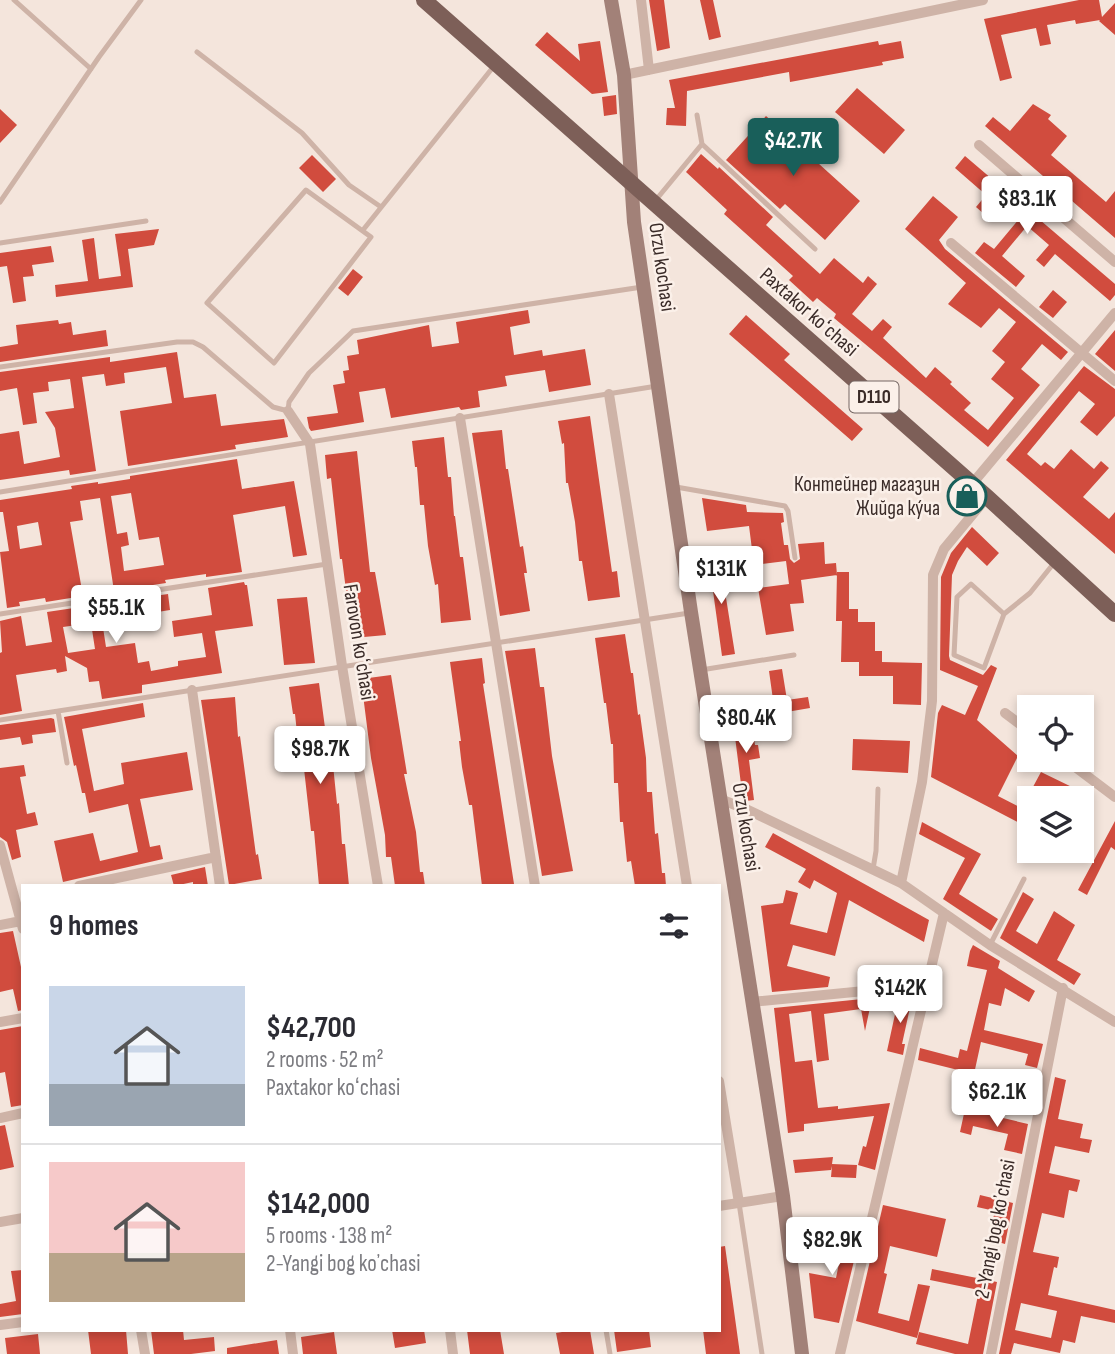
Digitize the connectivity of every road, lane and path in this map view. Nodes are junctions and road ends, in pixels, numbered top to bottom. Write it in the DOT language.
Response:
graph roads {
  1 [pos="14,0"];
  2 [pos="141,0"];
  3 [pos="424,0"];
  4 [pos="611,0"];
  5 [pos="641,0"];
  6 [pos="983,0"];
  7 [pos="197,52"];
  8 [pos="496,65"];
  9 [pos="91,69"];
  10 [pos="649,70"];
  11 [pos="624,75"];
  12 [pos="697,115"];
  13 [pos="702,144"];
  14 [pos="979,145"];
  15 [pos="631,182"];
  16 [pos="0,202"];
  17 [pos="654,202"];
  18 [pos="381,207"];
  19 [pos="146,221"];
  20 [pos="363,230"];
  21 [pos="0,243"];
  22 [pos="951,243"];
  23 [pos="815,249"];
  24 [pos="1115,261"];
  25 [pos="644,287"];
  26 [pos="1115,313"];
  27 [pos="1081,353"];
  28 [pos="0,368"];
  29 [pos="1115,381"];
  30 [pos="659,386"];
  31 [pos="609,394"];
  32 [pos="288,411"];
  33 [pos="460,418"];
  34 [pos="310,444"];
  35 [pos="972,484"];
  36 [pos="673,486"];
  37 [pos="0,492"];
  38 [pos="986,497"];
  39 [pos="795,558"];
  40 [pos="1056,561"];
  41 [pos="327,564"];
  42 [pos="691,612"];
  43 [pos="0,614"];
  44 [pos="1004,614"];
  45 [pos="1115,614"];
  46 [pos="643,619"];
  47 [pos="495,642"];
  48 [pos="794,655"];
  49 [pos="342,666"];
  50 [pos="701,670"];
  51 [pos="192,690"];
  52 [pos="58,711"];
  53 [pos="1005,713"];
  54 [pos="0,720"];
  55 [pos="1017,722"];
  56 [pos="66,763"];
  57 [pos="1082,772"];
  58 [pos="878,789"];
  59 [pos="1115,797"];
  60 [pos="720,799"];
  61 [pos="0,845"];
  62 [pos="216,857"];
  63 [pos="873,869"];
  64 [pos="1024,880"];
  65 [pos="901,883"];
  66 [pos="88,884"];
  67 [pos="220,884"];
  68 [pos="378,884"];
  69 [pos="535,884"];
  70 [pos="687,884"];
  71 [pos="19,898"];
  72 [pos="944,914"];
  73 [pos="21,916"];
  74 [pos="0,925"];
  75 [pos="21,925"];
  76 [pos="990,944"];
  77 [pos="926,985"];
  78 [pos="1063,988"];
  79 [pos="751,1002"];
  80 [pos="21,1018"];
  81 [pos="1115,1022"];
  82 [pos="0,1023"];
  83 [pos="721,1094"];
  84 [pos="21,1113"];
  85 [pos="0,1118"];
  86 [pos="783,1196"];
  87 [pos="739,1203"];
  88 [pos="721,1206"];
  89 [pos="21,1218"];
  90 [pos="0,1223"];
  91 [pos="21,1322"];
  92 [pos="0,1325"];
  93 [pos="142,1332"];
  94 [pos="289,1332"];
  95 [pos="450,1332"];
  96 [pos="606,1332"];
  97 [pos="145,1354"];
  98 [pos="293,1354"];
  99 [pos="453,1354"];
  100 [pos="610,1354"];
  101 [pos="762,1354"];
  102 [pos="802,1354"];
  103 [pos="840,1354"];
  104 [pos="990,1354"];
  1 -- 9 [label="lane"];
  2 -- 9 [label="lane"];
  3 -- 8 [label="main road, D110"];
  4 -- 11 [label="main road, Orzu kochasi"];
  5 -- 10 [label="street"];
  6 -- 10 [label="street"];
  7 -- 18 [label="lane"];
  8 -- 15 [label="main road, D110"];
  8 -- 18 [label="lane"];
  9 -- 16 [label="lane"];
  10 -- 11 [label="street"];
  11 -- 15 [label="main road, Orzu kochasi"];
  12 -- 13 [label="lane"];
  13 -- 17 [label="lane"];
  13 -- 23 [label="lane"];
  14 -- 24 [label="street"];
  15 -- 17 [label="main road, Paxtakor koʻchasi / D110"];
  15 -- 25 [label="main road, Orzu kochasi"];
  17 -- 35 [label="main road, Paxtakor koʻchasi / D110"];
  18 -- 20 [label="lane"];
  19 -- 21 [label="lane"];
  20 -- 20 [label="lane"];
  22 -- 27 [label="street"];
  25 -- 30 [label="main road, Orzu kochasi"];
  25 -- 32 [label="lane"];
  26 -- 27 [label="street"];
  27 -- 29 [label="street"];
  27 -- 35 [label="street"];
  28 -- 32 [label="lane"];
  30 -- 31 [label="lane"];
  30 -- 36 [label="main road, Orzu kochasi"];
  31 -- 33 [label="lane"];
  31 -- 46 [label="street"];
  32 -- 34 [label="street, Farovon koʻchasi"];
  33 -- 34 [label="lane"];
  33 -- 47 [label="street"];
  34 -- 37 [label="lane"];
  34 -- 41 [label="street, Farovon koʻchasi"];
  35 -- 38 [label="main road, Paxtakor koʻchasi / D110"];
  36 -- 39 [label="lane"];
  36 -- 42 [label="main road, Orzu kochasi"];
  38 -- 40 [label="main road, Paxtakor koʻchasi / D110"];
  38 -- 65 [label="street"];
  40 -- 44 [label="lane"];
  40 -- 45 [label="main road, Paxtakor koʻchasi / D110"];
  41 -- 43 [label="lane"];
  41 -- 49 [label="street, Farovon koʻchasi"];
  42 -- 46 [label="lane"];
  42 -- 50 [label="main road, Orzu kochasi"];
  44 -- 44 [label="lane"];
  46 -- 47 [label="lane"];
  46 -- 70 [label="street"];
  47 -- 49 [label="lane"];
  47 -- 69 [label="street"];
  48 -- 50 [label="lane"];
  49 -- 51 [label="lane"];
  49 -- 68 [label="street, Farovon koʻchasi"];
  50 -- 60 [label="main road, Orzu kochasi"];
  51 -- 52 [label="lane"];
  51 -- 62 [label="street"];
  52 -- 54 [label="lane"];
  52 -- 56 [label="lane"];
  53 -- 55 [label="street"];
  57 -- 59 [label="street"];
  58 -- 63 [label="lane"];
  60 -- 63 [label="street"];
  60 -- 79 [label="main road, Orzu kochasi"];
  61 -- 71 [label="street"];
  62 -- 66 [label="street"];
  62 -- 67 [label="street"];
  63 -- 65 [label="street"];
  64 -- 76 [label="lane"];
  65 -- 72 [label="street"];
  71 -- 73 [label="street"];
  72 -- 76 [label="street"];
  72 -- 77 [label="street"];
  74 -- 75 [label="street"];
  76 -- 78 [label="street"];
  77 -- 79 [label="street"];
  77 -- 103 [label="street"];
  78 -- 81 [label="street"];
  78 -- 104 [label="street, 2-Yangi bog koʼchasi"];
  79 -- 86 [label="main road, Orzu kochasi"];
  80 -- 82 [label="street"];
  83 -- 87 [label="street"];
  84 -- 85 [label="street"];
  86 -- 87 [label="street"];
  86 -- 102 [label="main road, Orzu kochasi"];
  87 -- 88 [label="street"];
  87 -- 101 [label="lane"];
  89 -- 90 [label="street"];
  91 -- 92 [label="street"];
  93 -- 97 [label="street"];
  94 -- 98 [label="street"];
  95 -- 99 [label="street"];
  96 -- 100 [label="lane"];
}
